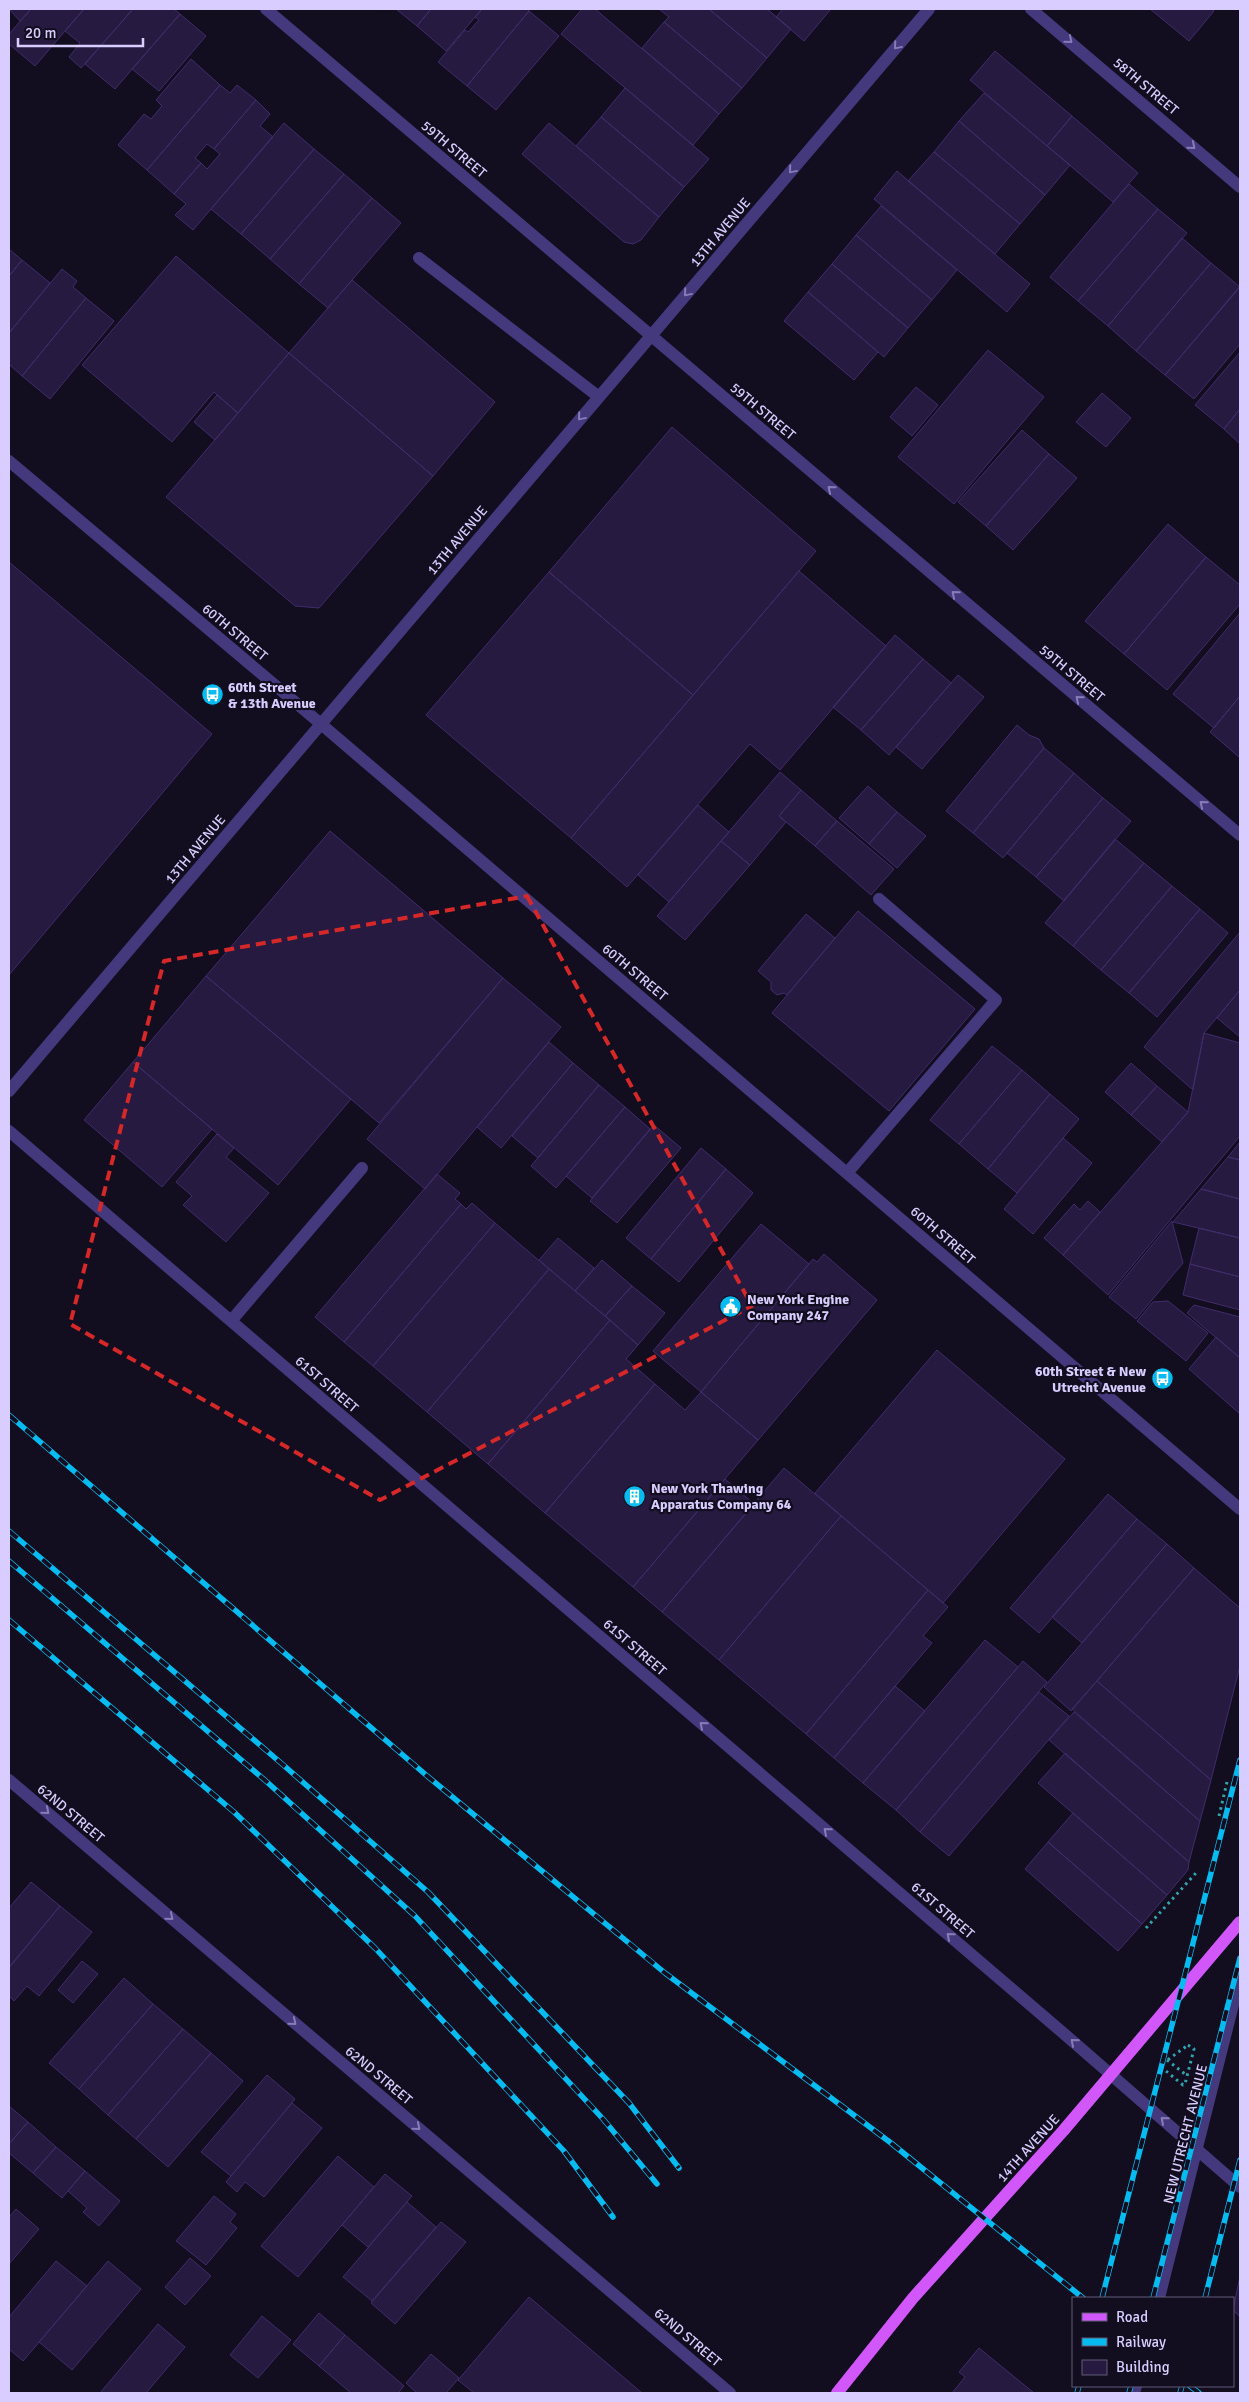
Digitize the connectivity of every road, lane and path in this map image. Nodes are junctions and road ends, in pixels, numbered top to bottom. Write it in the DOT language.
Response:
graph roads {
  1 [pos="266,9"];
  2 [pos="929,9"];
  3 [pos="1032,9"];
  4 [pos="1240,187"];
  5 [pos="419,258"];
  6 [pos="651,336"];
  7 [pos="599,397"];
  8 [pos="9,461"];
  9 [pos="321,724"];
  10 [pos="1240,835"];
  11 [pos="879,899"];
  12 [pos="9,1091"];
  13 [pos="9,1132"];
  14 [pos="362,1168"];
  15 [pos="847,1173"];
  16 [pos="231,1321"];
  17 [pos="1240,1509"];
  18 [pos="9,1780"];
  19 [pos="1227,1782"];
  20 [pos="1219,1816"];
  21 [pos="1196,1873"];
  22 [pos="1240,1922"];
  23 [pos="1146,1928"];
  24 [pos="1240,1978"];
  25 [pos="1167,2060"];
  26 [pos="1111,2074"];
  27 [pos="1188,2076"];
  28 [pos="1197,2148"];
  29 [pos="1240,2187"];
  30 [pos="1158,2297"];
  31 [pos="730,2393"];
  32 [pos="836,2393"];
  1 -- 6 [label="street, 59TH STREET"];
  2 -- 6 [label="street, 13TH AVENUE, one-way"];
  3 -- 4 [label="street, 58TH STREET, one-way"];
  5 -- 7 [label="street"];
  6 -- 7 [label="street, 13TH AVENUE"];
  10 -- 6 [label="street, 59TH STREET, one-way"];
  7 -- 9 [label="street, 13TH AVENUE, one-way"];
  8 -- 9 [label="street, 60TH STREET"];
  9 -- 12 [label="street, 13TH AVENUE"];
  9 -- 15 [label="street, 60TH STREET"];
  11 -- 15 [label="street"];
  13 -- 16 [label="street, 61ST STREET"];
  14 -- 16 [label="street"];
  15 -- 17 [label="street, 60TH STREET"];
  26 -- 16 [label="street, 61ST STREET, one-way"];
  18 -- 31 [label="street, 62ND STREET, one-way"];
  19 -- 20 [label="path"];
  21 -- 23 [label="path"];
  22 -- 26 [label="main road, 14TH AVENUE"];
  24 -- 28 [label="street, NEW UTRECHT AVENUE"];
  25 -- 27 [label="path"];
  25 -- 27 [label="path"];
  25 -- 27 [label="path"];
  28 -- 26 [label="street, 61ST STREET, one-way"];
  26 -- 32 [label="main road, 14TH AVENUE"];
  28 -- 29 [label="street, 61ST STREET"];
  28 -- 30 [label="street, NEW UTRECHT AVENUE"];
}
